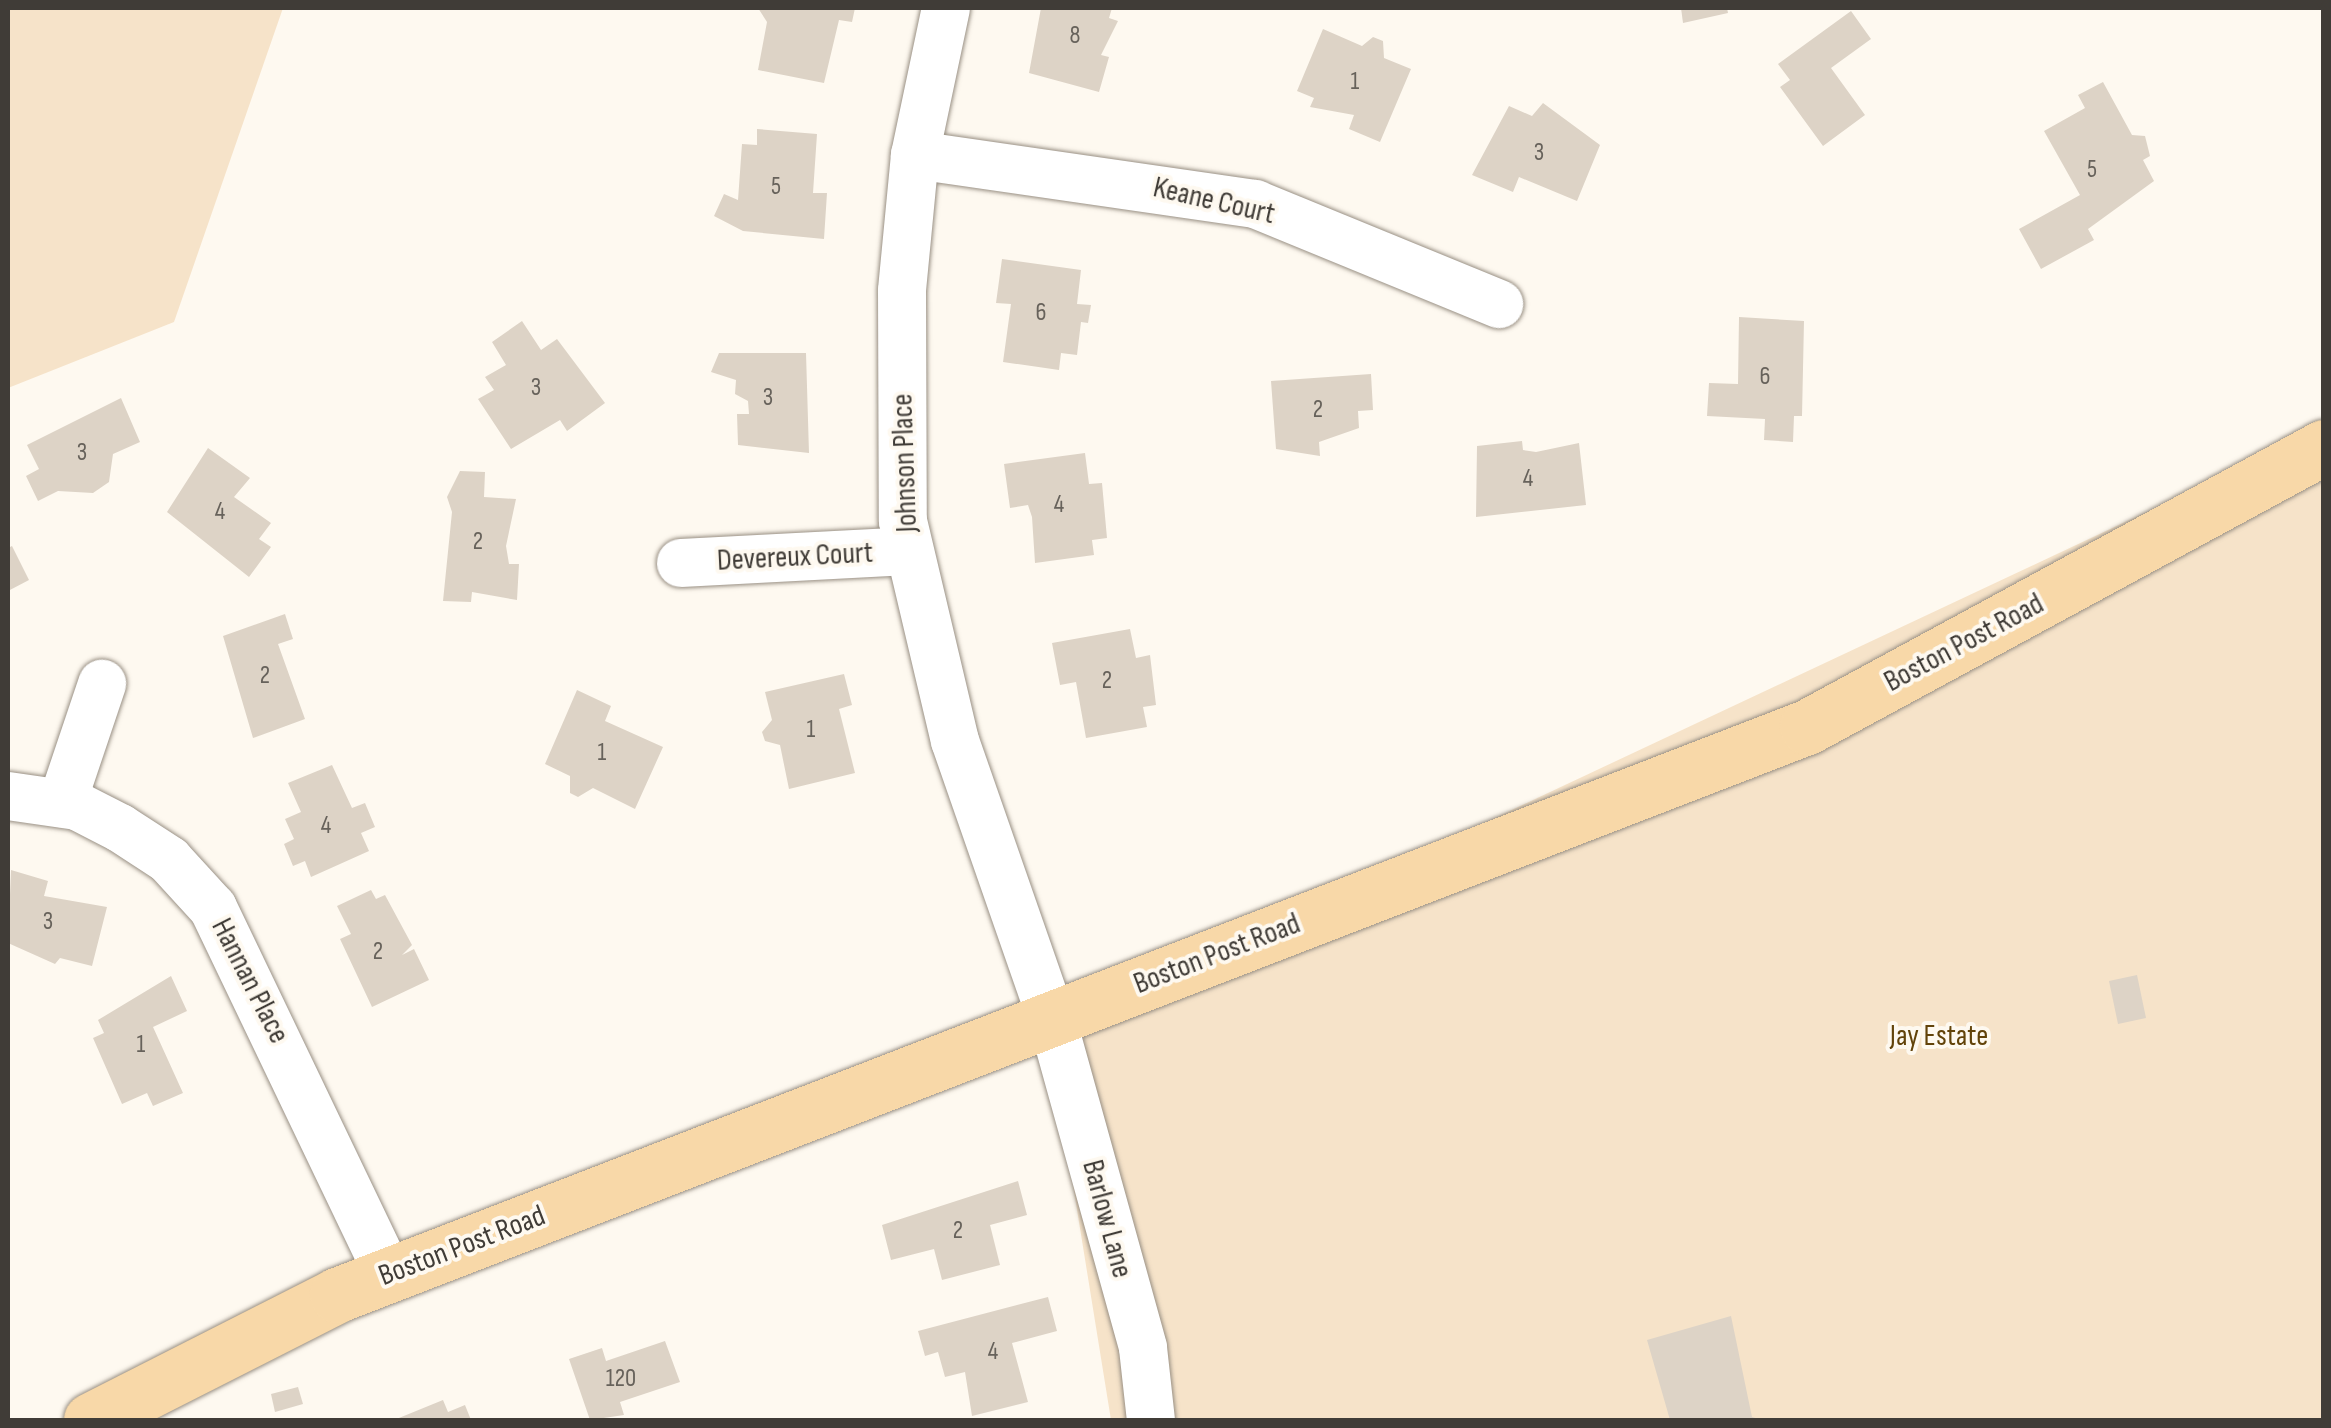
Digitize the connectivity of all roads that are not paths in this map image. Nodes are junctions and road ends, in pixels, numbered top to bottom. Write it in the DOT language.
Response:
graph roads {
  1 [pos="946,8"];
  2 [pos="914,155"];
  3 [pos="1499,304"];
  4 [pos="2324,447"];
  5 [pos="908,551"];
  6 [pos="681,564"];
  7 [pos="102,684"];
  8 [pos="8,796"];
  9 [pos="62,803"];
  10 [pos="1052,1019"];
  11 [pos="388,1274"];
  12 [pos="122,1413"];
  13 [pos="1151,1420"];
  1 -- 2 [label="street, Johnson Place"];
  2 -- 3 [label="street, Keane Court"];
  2 -- 5 [label="street, Johnson Place"];
  4 -- 10 [label="main road, Boston Post Road"];
  5 -- 6 [label="street, Devereux Court"];
  5 -- 10 [label="street, Johnson Place"];
  7 -- 9 [label="street"];
  8 -- 9 [label="street, Hannan Place"];
  9 -- 11 [label="street, Hannan Place"];
  10 -- 11 [label="main road, Boston Post Road"];
  10 -- 13 [label="street, Barlow Lane"];
  11 -- 12 [label="main road, Boston Post Road"];
}
